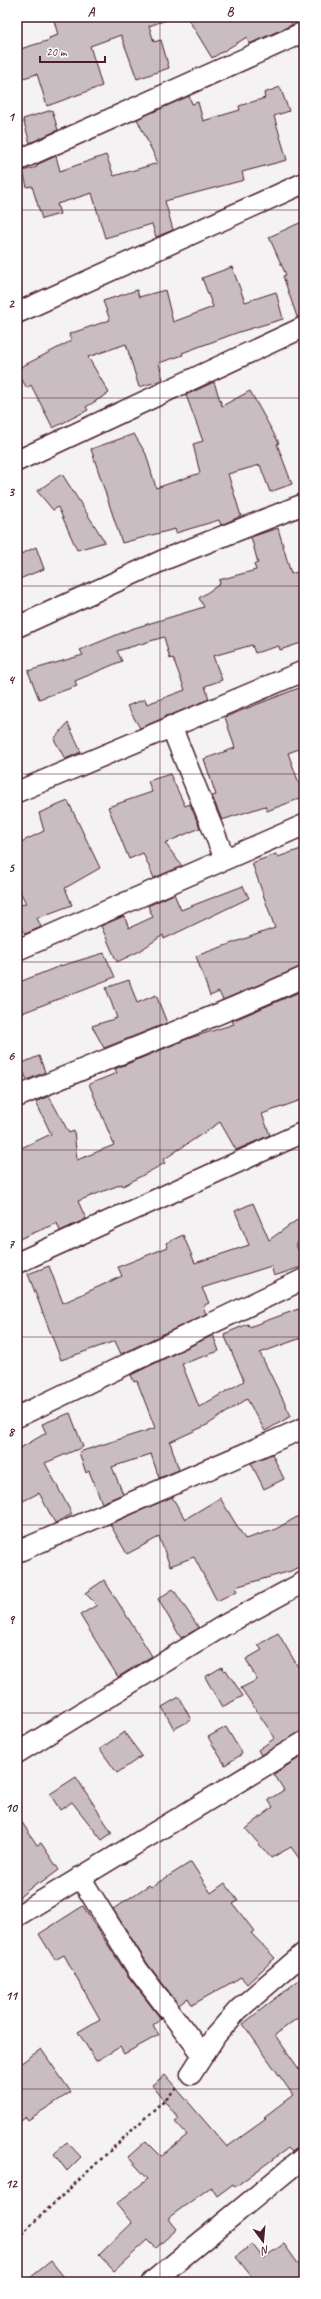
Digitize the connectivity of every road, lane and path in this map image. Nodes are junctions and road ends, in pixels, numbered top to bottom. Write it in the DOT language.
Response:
graph roads {
  1 [pos="304,32"];
  2 [pos="17,160"];
  3 [pos="304,183"];
  4 [pos="17,313"];
  5 [pos="304,327"];
  6 [pos="17,461"];
  7 [pos="304,504"];
  8 [pos="17,626"];
  9 [pos="304,671"];
  10 [pos="171,726"];
  11 [pos="18,788"];
  12 [pos="304,825"];
  13 [pos="225,859"];
  14 [pos="17,950"];
  15 [pos="304,977"];
  16 [pos="17,1097"];
  17 [pos="304,1132"];
  18 [pos="17,1263"];
  19 [pos="304,1279"];
  20 [pos="17,1417"];
  21 [pos="304,1428"];
  22 [pos="17,1552"];
  23 [pos="304,1582"];
  24 [pos="304,1742"];
  25 [pos="17,1753"];
  26 [pos="80,1877"];
  27 [pos="17,1916"];
  28 [pos="304,1953"];
  29 [pos="203,2055"];
  30 [pos="191,2074"];
  31 [pos="304,2157"];
  32 [pos="17,2238"];
  33 [pos="152,2282"];
  1 -- 2 [label="street"];
  3 -- 4 [label="street"];
  5 -- 6 [label="street"];
  7 -- 8 [label="street"];
  9 -- 10 [label="street"];
  10 -- 11 [label="street"];
  10 -- 13 [label="street"];
  12 -- 13 [label="street"];
  13 -- 14 [label="street"];
  15 -- 16 [label="street"];
  17 -- 18 [label="street"];
  19 -- 20 [label="street"];
  21 -- 22 [label="street"];
  23 -- 25 [label="street"];
  24 -- 26 [label="street"];
  26 -- 27 [label="street"];
  26 -- 29 [label="street"];
  28 -- 29 [label="street"];
  29 -- 30 [label="street"];
  30 -- 32 [label="path"];
  31 -- 33 [label="street"];
}
